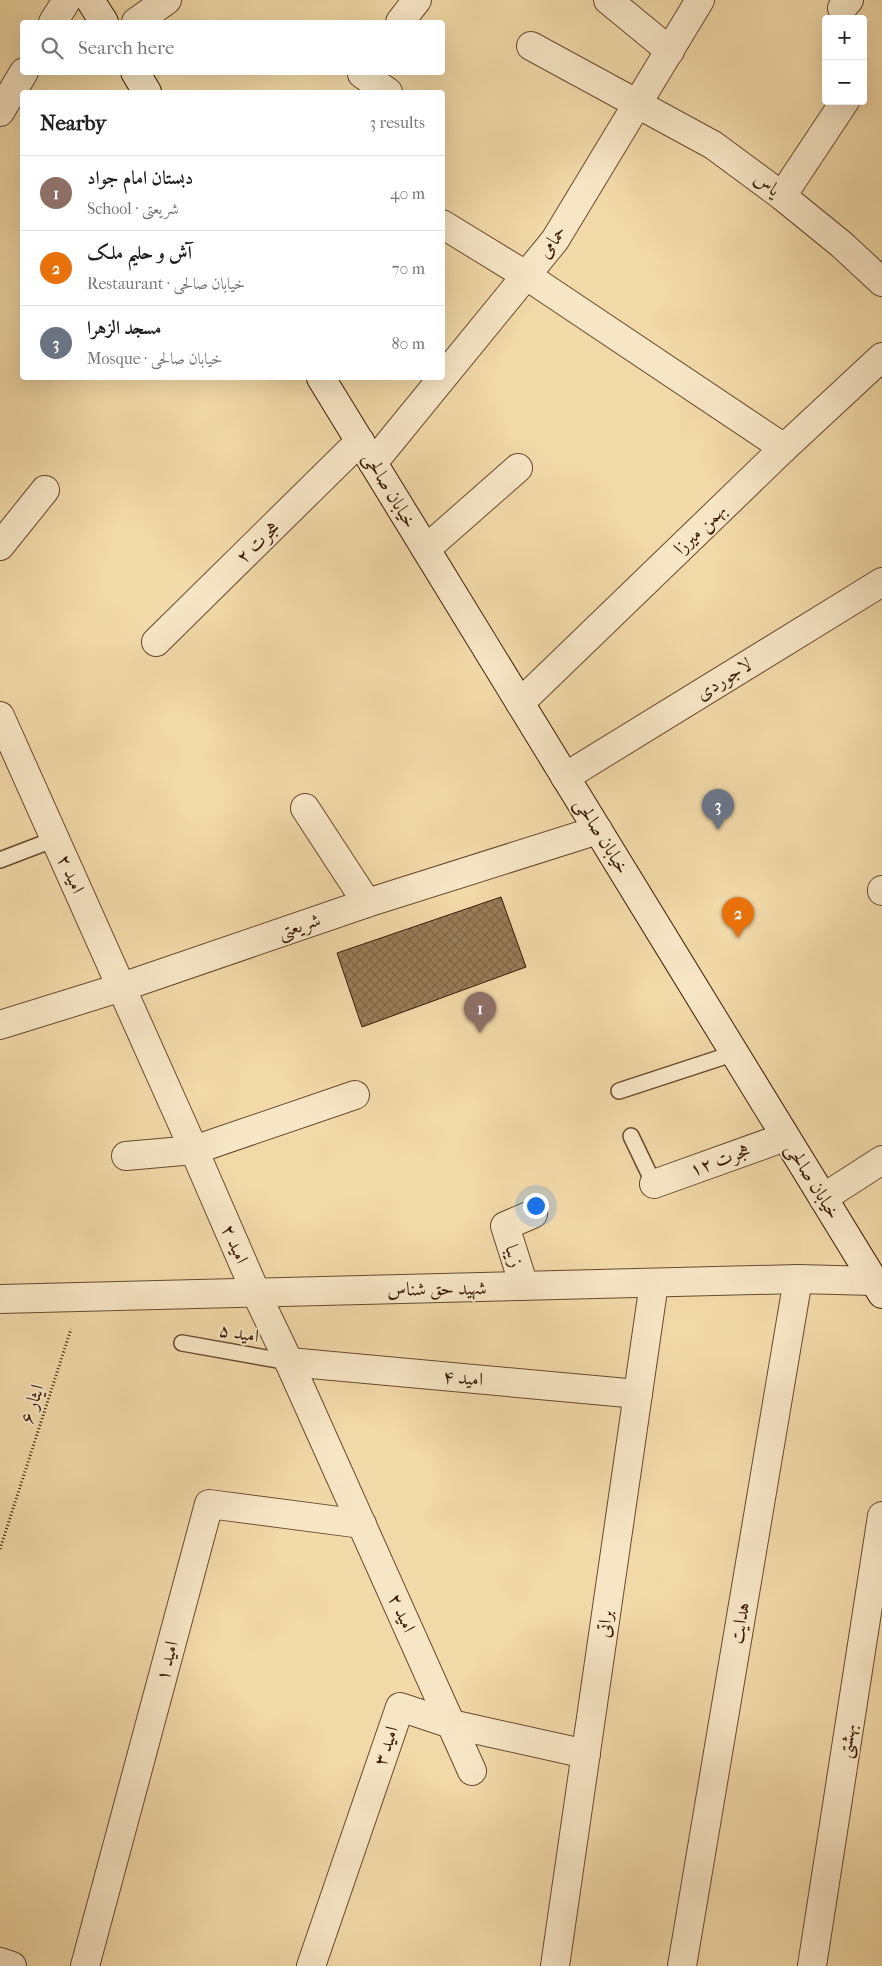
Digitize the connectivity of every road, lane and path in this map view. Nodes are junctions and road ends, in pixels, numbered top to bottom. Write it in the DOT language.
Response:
graph roads {
  1 [pos="67,0"];
  2 [pos="90,0"];
  3 [pos="167,0"];
  4 [pos="417,0"];
  5 [pos="608,0"];
  6 [pos="700,0"];
  7 [pos="54,20"];
  8 [pos="103,20"];
  9 [pos="139,20"];
  10 [pos="402,20"];
  11 [pos="531,46"];
  12 [pos="670,51"];
  13 [pos="22,75"];
  14 [pos="137,75"];
  15 [pos="358,80"];
  16 [pos="146,90"];
  17 [pos="383,90"];
  18 [pos="639,104"];
  19 [pos="842,105"];
  20 [pos="0,112"];
  21 [pos="782,196"];
  22 [pos="445,226"];
  23 [pos="527,276"];
  24 [pos="882,282"];
  25 [pos="882,357"];
  26 [pos="445,366"];
  27 [pos="322,380"];
  28 [pos="432,380"];
  29 [pos="784,448"];
  30 [pos="367,452"];
  31 [pos="518,468"];
  32 [pos="45,490"];
  33 [pos="0,546"];
  34 [pos="426,549"];
  35 [pos="882,582"];
  36 [pos="156,642"];
  37 [pos="520,703"];
  38 [pos="0,716"];
  39 [pos="565,777"];
  40 [pos="306,808"];
  41 [pos="598,830"];
  42 [pos="55,839"];
  43 [pos="0,860"];
  44 [pos="367,903"];
  45 [pos="122,987"];
  46 [pos="0,1025"];
  47 [pos="734,1053"];
  48 [pos="619,1091"];
  49 [pos="355,1095"];
  50 [pos="632,1136"];
  51 [pos="785,1137"];
  52 [pos="194,1150"];
  53 [pos="126,1156"];
  54 [pos="882,1160"];
  55 [pos="654,1184"];
  56 [pos="823,1198"];
  57 [pos="533,1214"];
  58 [pos="798,1280"];
  59 [pos="654,1283"];
  60 [pos="524,1286"];
  61 [pos="878,1287"];
  62 [pos="256,1293"];
  63 [pos="81,1297"];
  64 [pos="0,1299"];
  65 [pos="182,1343"];
  66 [pos="289,1362"];
  67 [pos="638,1394"];
  68 [pos="882,1516"];
  69 [pos="362,1524"];
  70 [pos="0,1549"];
  71 [pos="451,1724"];
  72 [pos="586,1754"];
  73 [pos="472,1771"];
  74 [pos="0,1962"];
  75 [pos="12,1966"];
  76 [pos="85,1966"];
  77 [pos="311,1966"];
  78 [pos="555,1966"];
  79 [pos="682,1966"];
  80 [pos="812,1966"];
  1 -- 7 [label="street"];
  2 -- 8 [label="street"];
  3 -- 9 [label="street"];
  4 -- 10 [label="street"];
  5 -- 12 [label="street"];
  6 -- 12 [label="street, حمامی"];
  11 -- 18 [label="street, یاس"];
  12 -- 18 [label="street, حمامی"];
  13 -- 20 [label="street"];
  14 -- 16 [label="street"];
  15 -- 17 [label="street"];
  18 -- 21 [label="street, یاس"];
  18 -- 23 [label="street, حمامی"];
  19 -- 21 [label="street"];
  21 -- 24 [label="street, یاس"];
  22 -- 23 [label="street"];
  23 -- 26 [label="street, حمامی"];
  23 -- 29 [label="street"];
  25 -- 29 [label="street, بهمن میرزا"];
  27 -- 30 [label="street, خیابان صالحی"];
  28 -- 30 [label="street, حمامی"];
  29 -- 37 [label="street, بهمن میرزا"];
  30 -- 34 [label="street, خیابان صالحی"];
  30 -- 36 [label="street, هجرت ۲"];
  31 -- 34 [label="street"];
  32 -- 33 [label="street"];
  34 -- 37 [label="street, خیابان صالحی"];
  35 -- 39 [label="street, لاجوردی"];
  37 -- 39 [label="street, خیابان صالحی"];
  38 -- 42 [label="street, امید ۲"];
  39 -- 41 [label="street, خیابان صالحی"];
  40 -- 44 [label="street"];
  41 -- 44 [label="street, شریعتی"];
  41 -- 47 [label="street, خیابان صالحی"];
  42 -- 43 [label="lane"];
  42 -- 45 [label="street, امید ۲"];
  44 -- 45 [label="street, شریعتی"];
  45 -- 46 [label="street, شریعتی"];
  45 -- 52 [label="street, امید ۲"];
  47 -- 48 [label="lane"];
  47 -- 51 [label="street, خیابان صالحی"];
  49 -- 52 [label="street"];
  50 -- 55 [label="lane"];
  51 -- 55 [label="street, هجرت ۱۲"];
  51 -- 56 [label="street, خیابان صالحی"];
  52 -- 53 [label="street"];
  52 -- 62 [label="street, امید ۲"];
  54 -- 56 [label="street"];
  56 -- 61 [label="street, خیابان صالحی"];
  57 -- 60 [label="street, زیبا"];
  58 -- 59 [label="street, شهید حق شناس"];
  58 -- 61 [label="street, شهید حق شناس"];
  58 -- 79 [label="street, هدایت"];
  59 -- 60 [label="street, شهید حق شناس"];
  59 -- 67 [label="street, براتی"];
  60 -- 62 [label="street, شهید حق شناس"];
  62 -- 63 [label="street, شهید حق شناس"];
  62 -- 66 [label="street, امید ۲"];
  63 -- 64 [label="street, شهید حق شناس"];
  63 -- 70 [label="path, ایثار ۶"];
  65 -- 66 [label="lane, امید ۵"];
  66 -- 67 [label="street, امید ۴"];
  66 -- 69 [label="street, امید ۲"];
  67 -- 72 [label="street, براتی"];
  68 -- 80 [label="street, بهشتی"];
  69 -- 71 [label="street, امید ۲"];
  69 -- 76 [label="street, امید ۱"];
  71 -- 72 [label="street, امید ۳"];
  71 -- 73 [label="street, امید ۲"];
  71 -- 77 [label="street, امید ۳"];
  72 -- 78 [label="street, براتی"];
  74 -- 75 [label="street"];
}
